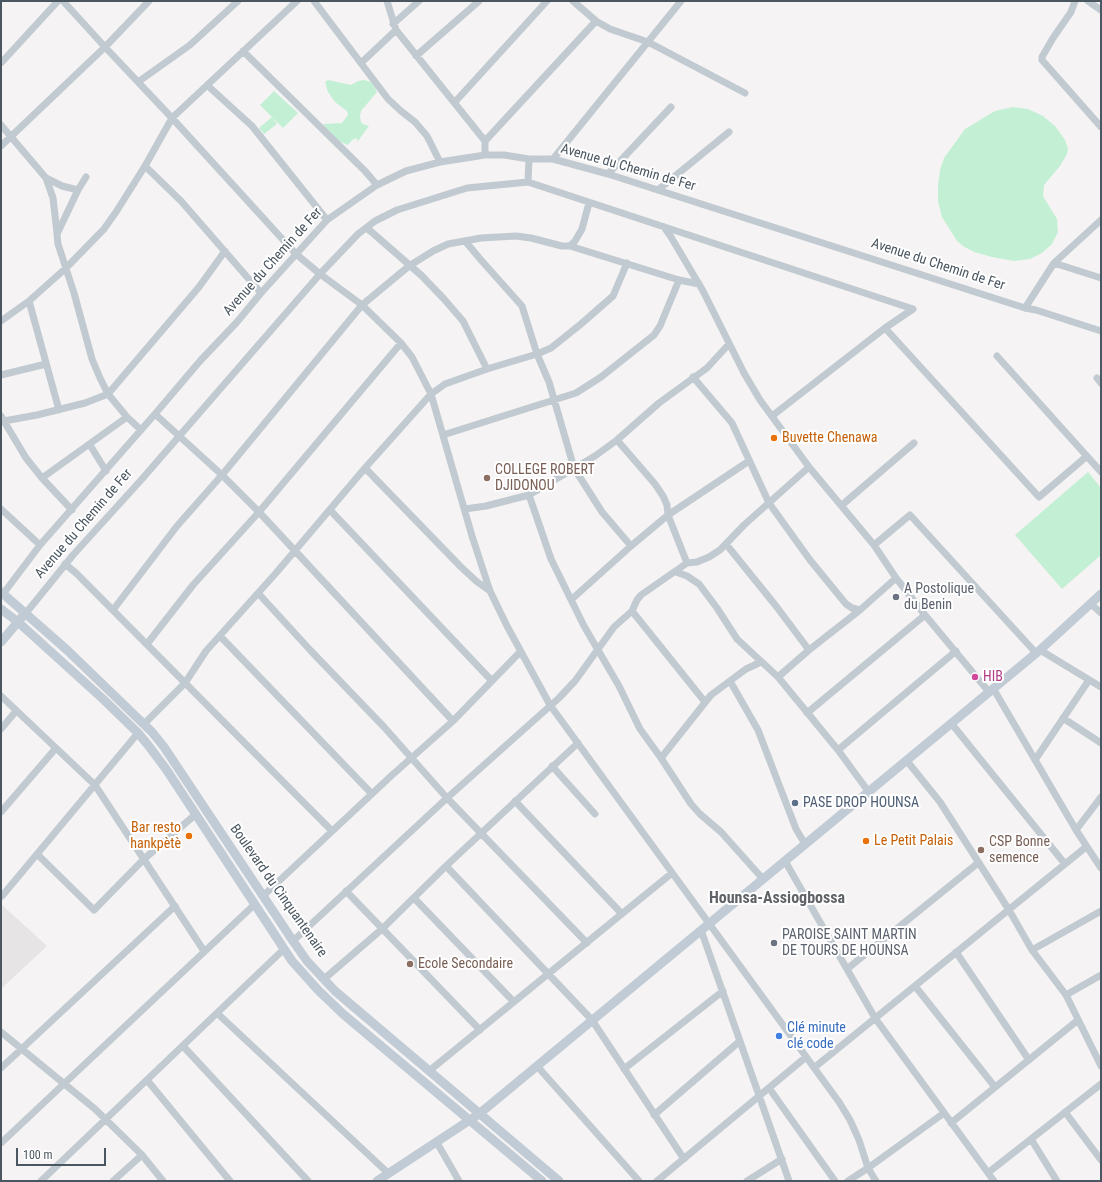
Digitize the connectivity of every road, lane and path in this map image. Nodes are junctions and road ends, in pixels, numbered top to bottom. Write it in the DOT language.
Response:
graph roads {
  1 [pos="58,1"];
  2 [pos="63,1"];
  3 [pos="150,1"];
  4 [pos="238,1"];
  5 [pos="297,1"];
  6 [pos="314,1"];
  7 [pos="387,1"];
  8 [pos="419,1"];
  9 [pos="479,1"];
  10 [pos="547,1"];
  11 [pos="573,1"];
  12 [pos="681,1"];
  13 [pos="1075,1"];
  14 [pos="1088,1"];
  15 [pos="1101,10"];
  16 [pos="596,22"];
  17 [pos="395,26"];
  18 [pos="648,42"];
  19 [pos="105,48"];
  20 [pos="243,51"];
  21 [pos="4,54"];
  22 [pos="416,56"];
  23 [pos="1,63"];
  24 [pos="361,63"];
  25 [pos="138,82"];
  26 [pos="207,85"];
  27 [pos="745,93"];
  28 [pos="454,102"];
  29 [pos="671,107"];
  30 [pos="172,118"];
  31 [pos="1,125"];
  32 [pos="1101,127"];
  33 [pos="729,132"];
  34 [pos="10,136"];
  35 [pos="485,141"];
  36 [pos="1,146"];
  37 [pos="485,155"];
  38 [pos="529,159"];
  39 [pos="553,159"];
  40 [pos="440,162"];
  41 [pos="145,166"];
  42 [pos="608,174"];
  43 [pos="86,177"];
  44 [pos="46,178"];
  45 [pos="528,182"];
  46 [pos="377,185"];
  47 [pos="78,190"];
  48 [pos="658,190"];
  49 [pos="590,203"];
  50 [pos="327,220"];
  51 [pos="1101,220"];
  52 [pos="664,227"];
  53 [pos="367,228"];
  54 [pos="57,234"];
  55 [pos="465,241"];
  56 [pos="570,246"];
  57 [pos="225,251"];
  58 [pos="296,254"];
  59 [pos="627,263"];
  60 [pos="1054,263"];
  61 [pos="409,266"];
  62 [pos="66,268"];
  63 [pos="320,274"];
  64 [pos="1101,278"];
  65 [pos="679,280"];
  66 [pos="699,284"];
  67 [pos="261,293"];
  68 [pos="29,301"];
  69 [pos="362,305"];
  70 [pos="1025,308"];
  71 [pos="1,321"];
  72 [pos="885,328"];
  73 [pos="1101,331"];
  74 [pos="401,343"];
  75 [pos="729,344"];
  76 [pos="537,354"];
  77 [pos="997,356"];
  78 [pos="46,364"];
  79 [pos="487,369"];
  80 [pos="1,375"];
  81 [pos="693,377"];
  82 [pos="108,394"];
  83 [pos="431,394"];
  84 [pos="555,401"];
  85 [pos="59,410"];
  86 [pos="155,414"];
  87 [pos="772,416"];
  88 [pos="127,417"];
  89 [pos="2,418"];
  90 [pos="141,430"];
  91 [pos="443,435"];
  92 [pos="179,437"];
  93 [pos="617,440"];
  94 [pos="914,443"];
  95 [pos="90,445"];
  96 [pos="1087,456"];
  97 [pos="749,461"];
  98 [pos="809,467"];
  99 [pos="365,468"];
  100 [pos="574,468"];
  101 [pos="106,471"];
  102 [pos="1101,472"];
  103 [pos="222,475"];
  104 [pos="42,478"];
  105 [pos="528,495"];
  106 [pos="769,503"];
  107 [pos="842,505"];
  108 [pos="465,508"];
  109 [pos="1,509"];
  110 [pos="72,510"];
  111 [pos="330,510"];
  112 [pos="258,512"];
  113 [pos="668,515"];
  114 [pos="726,544"];
  115 [pos="40,545"];
  116 [pos="874,545"];
  117 [pos="631,546"];
  118 [pos="294,551"];
  119 [pos="688,563"];
  120 [pos="65,564"];
  121 [pos="676,572"];
  122 [pos="896,578"];
  123 [pos="490,591"];
  124 [pos="258,593"];
  125 [pos="2,594"];
  126 [pos="1101,594"];
  127 [pos="572,599"];
  128 [pos="1091,604"];
  129 [pos="1,608"];
  130 [pos="113,610"];
  131 [pos="860,610"];
  132 [pos="632,611"];
  133 [pos="26,613"];
  134 [pos="1101,613"];
  135 [pos="925,615"];
  136 [pos="18,622"];
  137 [pos="220,636"];
  138 [pos="1,642"];
  139 [pos="147,644"];
  140 [pos="598,649"];
  141 [pos="809,650"];
  142 [pos="956,651"];
  143 [pos="1038,651"];
  144 [pos="520,652"];
  145 [pos="761,662"];
  146 [pos="778,677"];
  147 [pos="1089,680"];
  148 [pos="492,681"];
  149 [pos="730,681"];
  150 [pos="185,683"];
  151 [pos="1101,687"];
  152 [pos="991,690"];
  153 [pos="1,696"];
  154 [pos="705,702"];
  155 [pos="550,705"];
  156 [pos="16,711"];
  157 [pos="807,712"];
  158 [pos="1063,718"];
  159 [pos="453,721"];
  160 [pos="951,723"];
  161 [pos="144,724"];
  162 [pos="1,729"];
  163 [pos="138,733"];
  164 [pos="578,743"];
  165 [pos="1101,743"];
  166 [pos="56,748"];
  167 [pos="838,750"];
  168 [pos="411,758"];
  169 [pos="661,758"];
  170 [pos="907,760"];
  171 [pos="1036,760"];
  172 [pos="552,766"];
  173 [pos="95,785"];
  174 [pos="868,791"];
  175 [pos="372,794"];
  176 [pos="1101,796"];
  177 [pos="447,798"];
  178 [pos="515,801"];
  179 [pos="1,812"];
  180 [pos="196,814"];
  181 [pos="595,814"];
  182 [pos="1076,830"];
  183 [pos="332,831"];
  184 [pos="482,832"];
  185 [pos="805,844"];
  186 [pos="1086,847"];
  187 [pos="37,854"];
  188 [pos="144,859"];
  189 [pos="784,861"];
  190 [pos="978,863"];
  191 [pos="1065,864"];
  192 [pos="446,866"];
  193 [pos="1101,868"];
  194 [pos="672,874"];
  195 [pos="763,879"];
  196 [pos="346,891"];
  197 [pos="1,894"];
  198 [pos="263,896"];
  199 [pos="414,898"];
  200 [pos="255,904"];
  201 [pos="175,906"];
  202 [pos="1009,910"];
  203 [pos="1101,911"];
  204 [pos="622,914"];
  205 [pos="705,927"];
  206 [pos="382,929"];
  207 [pos="293,942"];
  208 [pos="587,943"];
  209 [pos="284,949"];
  210 [pos="1032,950"];
  211 [pos="204,951"];
  212 [pos="956,952"];
  213 [pos="847,969"];
  214 [pos="548,974"];
  215 [pos="1101,975"];
  216 [pos="324,979"];
  217 [pos="915,986"];
  218 [pos="723,991"];
  219 [pos="1066,995"];
  220 [pos="514,1002"];
  221 [pos="217,1013"];
  222 [pos="875,1018"];
  223 [pos="592,1020"];
  224 [pos="1078,1020"];
  225 [pos="480,1030"];
  226 [pos="1,1032"];
  227 [pos="740,1041"];
  228 [pos="183,1046"];
  229 [pos="22,1049"];
  230 [pos="806,1057"];
  231 [pos="1029,1060"];
  232 [pos="537,1066"];
  233 [pos="1101,1066"];
  234 [pos="815,1067"];
  235 [pos="1,1068"];
  236 [pos="624,1069"];
  237 [pos="429,1071"];
  238 [pos="147,1080"];
  239 [pos="64,1083"];
  240 [pos="1101,1084"];
  241 [pos="769,1088"];
  242 [pos="995,1088"];
  243 [pos="759,1096"];
  244 [pos="1065,1112"];
  245 [pos="944,1113"];
  246 [pos="479,1114"];
  247 [pos="654,1115"];
  248 [pos="105,1119"];
  249 [pos="470,1120"];
  250 [pos="951,1123"];
  251 [pos="1031,1139"];
  252 [pos="436,1141"];
  253 [pos="1,1143"];
  254 [pos="142,1156"];
  255 [pos="684,1159"];
  256 [pos="782,1159"];
  257 [pos="1101,1160"];
  258 [pos="868,1168"];
  259 [pos="989,1172"];
  260 [pos="388,1173"];
  261 [pos="41,1181"];
  262 [pos="113,1181"];
  263 [pos="163,1181"];
  264 [pos="230,1181"];
  265 [pos="308,1181"];
  266 [pos="377,1181"];
  267 [pos="459,1181"];
  268 [pos="542,1181"];
  269 [pos="559,1181"];
  270 [pos="639,1181"];
  271 [pos="657,1181"];
  272 [pos="747,1181"];
  273 [pos="789,1181"];
  274 [pos="835,1181"];
  275 [pos="848,1181"];
  276 [pos="876,1181"];
  277 [pos="994,1181"];
  278 [pos="1057,1181"];
  1 -- 21 [label="street"];
  2 -- 19 [label="street"];
  3 -- 19 [label="street"];
  4 -- 25 [label="street"];
  5 -- 20 [label="street"];
  6 -- 24 [label="street"];
  7 -- 17 [label="street"];
  8 -- 17 [label="street"];
  9 -- 22 [label="street"];
  10 -- 28 [label="street"];
  11 -- 16 [label="street"];
  12 -- 18 [label="street"];
  13 -- 32 [label="street"];
  14 -- 15 [label="street"];
  16 -- 18 [label="street"];
  16 -- 35 [label="street"];
  17 -- 22 [label="street"];
  17 -- 24 [label="street"];
  18 -- 27 [label="street"];
  18 -- 39 [label="street"];
  19 -- 25 [label="street"];
  19 -- 34 [label="street"];
  20 -- 26 [label="street"];
  20 -- 46 [label="street"];
  21 -- 23 [label="street"];
  22 -- 28 [label="street"];
  24 -- 40 [label="street"];
  25 -- 30 [label="street"];
  26 -- 30 [label="street"];
  26 -- 50 [label="street"];
  28 -- 35 [label="street"];
  29 -- 42 [label="street"];
  30 -- 41 [label="street"];
  30 -- 58 [label="street"];
  31 -- 34 [label="street"];
  33 -- 48 [label="street"];
  34 -- 36 [label="street"];
  34 -- 44 [label="street"];
  35 -- 37 [label="street"];
  37 -- 38 [label="street, Avenue du Chemin de Fer"];
  37 -- 40 [label="street, Avenue du Chemin de Fer"];
  38 -- 39 [label="street, Avenue du Chemin de Fer"];
  38 -- 45 [label="street"];
  39 -- 42 [label="street, Avenue du Chemin de Fer"];
  40 -- 46 [label="street, Avenue du Chemin de Fer"];
  41 -- 57 [label="street"];
  41 -- 62 [label="street"];
  42 -- 48 [label="street, Avenue du Chemin de Fer"];
  43 -- 47 [label="street"];
  44 -- 47 [label="street"];
  44 -- 54 [label="street"];
  45 -- 49 [label="street, Avenue du Chemin de Fer"];
  45 -- 53 [label="street, Avenue du Chemin de Fer"];
  46 -- 50 [label="street, Avenue du Chemin de Fer"];
  47 -- 54 [label="street"];
  48 -- 70 [label="street, Avenue du Chemin de Fer"];
  49 -- 52 [label="street, Avenue du Chemin de Fer"];
  49 -- 56 [label="street"];
  50 -- 58 [label="street, Avenue du Chemin de Fer"];
  51 -- 60 [label="street"];
  52 -- 66 [label="street"];
  52 -- 72 [label="street, Avenue du Chemin de Fer"];
  53 -- 61 [label="street"];
  53 -- 63 [label="street, Avenue du Chemin de Fer"];
  54 -- 62 [label="street"];
  55 -- 56 [label="street"];
  55 -- 61 [label="street"];
  55 -- 76 [label="street"];
  56 -- 59 [label="street"];
  57 -- 67 [label="street"];
  57 -- 82 [label="street"];
  58 -- 63 [label="street"];
  58 -- 67 [label="street, Avenue du Chemin de Fer"];
  59 -- 65 [label="street"];
  59 -- 76 [label="street"];
  60 -- 64 [label="street"];
  60 -- 70 [label="street"];
  61 -- 69 [label="street"];
  61 -- 79 [label="street"];
  62 -- 68 [label="street"];
  62 -- 82 [label="street"];
  63 -- 69 [label="street"];
  63 -- 92 [label="street, Avenue du Chemin de Fer"];
  65 -- 66 [label="street"];
  65 -- 84 [label="street"];
  66 -- 75 [label="street"];
  67 -- 86 [label="street, Avenue du Chemin de Fer"];
  68 -- 71 [label="street"];
  68 -- 78 [label="street"];
  69 -- 74 [label="street"];
  69 -- 103 [label="street"];
  70 -- 73 [label="street, Avenue du Chemin de Fer"];
  72 -- 87 [label="street"];
  72 -- 96 [label="street"];
  74 -- 83 [label="street"];
  74 -- 112 [label="street"];
  75 -- 81 [label="street"];
  75 -- 87 [label="street"];
  76 -- 79 [label="street"];
  76 -- 84 [label="street"];
  77 -- 96 [label="street"];
  78 -- 80 [label="street"];
  78 -- 85 [label="street"];
  79 -- 83 [label="street"];
  81 -- 93 [label="street"];
  81 -- 97 [label="street"];
  82 -- 85 [label="street"];
  82 -- 88 [label="street"];
  83 -- 91 [label="street"];
  83 -- 99 [label="street"];
  84 -- 91 [label="street"];
  84 -- 100 [label="street"];
  85 -- 89 [label="street"];
  86 -- 90 [label="street, Avenue du Chemin de Fer"];
  86 -- 92 [label="street"];
  87 -- 98 [label="street"];
  88 -- 90 [label="street"];
  88 -- 95 [label="street"];
  89 -- 104 [label="street"];
  90 -- 101 [label="street, Avenue du Chemin de Fer"];
  91 -- 108 [label="street"];
  92 -- 103 [label="street"];
  92 -- 120 [label="street, Avenue du Chemin de Fer"];
  93 -- 100 [label="street"];
  93 -- 113 [label="street"];
  94 -- 107 [label="street"];
  95 -- 101 [label="street"];
  95 -- 104 [label="street"];
  96 -- 102 [label="street"];
  97 -- 106 [label="street"];
  97 -- 113 [label="street"];
  98 -- 106 [label="street"];
  98 -- 107 [label="street"];
  99 -- 111 [label="street"];
  99 -- 123 [label="street"];
  100 -- 105 [label="street"];
  100 -- 117 [label="street"];
  101 -- 110 [label="street, Avenue du Chemin de Fer"];
  103 -- 112 [label="street"];
  103 -- 130 [label="street"];
  104 -- 110 [label="street"];
  105 -- 108 [label="street"];
  105 -- 127 [label="street"];
  106 -- 114 [label="street"];
  106 -- 131 [label="street"];
  107 -- 116 [label="street"];
  108 -- 123 [label="street"];
  109 -- 115 [label="street"];
  110 -- 115 [label="street, Avenue du Chemin de Fer"];
  111 -- 118 [label="street"];
  111 -- 148 [label="street"];
  112 -- 118 [label="street"];
  112 -- 139 [label="street"];
  113 -- 117 [label="street"];
  113 -- 119 [label="street"];
  114 -- 119 [label="street"];
  114 -- 141 [label="street"];
  115 -- 125 [label="street, Avenue du Chemin de Fer"];
  116 -- 122 [label="street"];
  116 -- 143 [label="street"];
  117 -- 127 [label="street"];
  118 -- 124 [label="street"];
  118 -- 159 [label="street"];
  119 -- 121 [label="street"];
  120 -- 130 [label="street"];
  120 -- 133 [label="street, Avenue du Chemin de Fer"];
  121 -- 132 [label="street"];
  121 -- 145 [label="street"];
  122 -- 131 [label="street"];
  122 -- 135 [label="street"];
  123 -- 144 [label="street"];
  124 -- 137 [label="street"];
  124 -- 168 [label="street"];
  125 -- 133 [label="main road, Boulevard du Cinquantenaire"];
  126 -- 128 [label="main road"];
  127 -- 140 [label="street"];
  128 -- 134 [label="street"];
  128 -- 143 [label="main road"];
  129 -- 136 [label="main road, Boulevard du Cinquantenaire"];
  130 -- 139 [label="street"];
  131 -- 141 [label="street"];
  132 -- 140 [label="street"];
  132 -- 154 [label="street"];
  133 -- 136 [label="main road, Avenue du Chemin de Fer"];
  133 -- 161 [label="main road, Boulevard du Cinquantenaire"];
  135 -- 142 [label="street"];
  135 -- 157 [label="street"];
  136 -- 138 [label="main road, Avenue du Chemin de Fer"];
  136 -- 163 [label="main road, Boulevard du Cinquantenaire"];
  137 -- 150 [label="street"];
  137 -- 175 [label="street"];
  139 -- 150 [label="street"];
  140 -- 155 [label="street"];
  140 -- 169 [label="street"];
  141 -- 146 [label="street"];
  142 -- 152 [label="street"];
  142 -- 167 [label="street"];
  143 -- 147 [label="street"];
  143 -- 152 [label="main road"];
  144 -- 148 [label="street"];
  144 -- 155 [label="street"];
  145 -- 146 [label="street"];
  145 -- 149 [label="street"];
  146 -- 157 [label="street"];
  147 -- 151 [label="street"];
  147 -- 158 [label="street"];
  148 -- 159 [label="street"];
  149 -- 154 [label="street"];
  149 -- 185 [label="street"];
  150 -- 161 [label="street"];
  150 -- 183 [label="street"];
  152 -- 160 [label="main road"];
  152 -- 171 [label="street"];
  153 -- 156 [label="street"];
  154 -- 169 [label="street"];
  155 -- 164 [label="street"];
  155 -- 177 [label="street"];
  156 -- 162 [label="street"];
  156 -- 166 [label="street"];
  157 -- 167 [label="street"];
  158 -- 165 [label="street"];
  158 -- 171 [label="street"];
  159 -- 168 [label="street"];
  160 -- 170 [label="main road"];
  160 -- 191 [label="street"];
  161 -- 198 [label="main road, Boulevard du Cinquantenaire"];
  163 -- 173 [label="street"];
  163 -- 180 [label="main road, Boulevard du Cinquantenaire"];
  164 -- 172 [label="street"];
  164 -- 194 [label="street"];
  166 -- 173 [label="street"];
  166 -- 179 [label="street"];
  167 -- 174 [label="street"];
  168 -- 175 [label="street"];
  168 -- 177 [label="street"];
  169 -- 195 [label="street"];
  170 -- 174 [label="main road"];
  170 -- 190 [label="street"];
  171 -- 182 [label="street"];
  172 -- 178 [label="street"];
  172 -- 181 [label="street"];
  173 -- 187 [label="street"];
  173 -- 188 [label="street"];
  174 -- 185 [label="main road"];
  175 -- 183 [label="street"];
  176 -- 182 [label="street"];
  177 -- 184 [label="street"];
  177 -- 196 [label="street"];
  178 -- 184 [label="street"];
  178 -- 204 [label="street"];
  180 -- 188 [label="street"];
  180 -- 200 [label="main road, Boulevard du Cinquantenaire"];
  182 -- 186 [label="street"];
  183 -- 198 [label="street"];
  184 -- 192 [label="street"];
  184 -- 208 [label="street"];
  185 -- 189 [label="main road"];
  186 -- 191 [label="street"];
  186 -- 193 [label="street"];
  187 -- 188 [label="street"];
  187 -- 197 [label="street"];
  188 -- 201 [label="street"];
  189 -- 195 [label="main road"];
  189 -- 213 [label="street"];
  190 -- 202 [label="street"];
  190 -- 213 [label="street"];
  191 -- 202 [label="street"];
  192 -- 199 [label="street"];
  192 -- 214 [label="street"];
  194 -- 204 [label="street"];
  194 -- 205 [label="street"];
  195 -- 205 [label="main road"];
  196 -- 206 [label="street"];
  196 -- 207 [label="street"];
  198 -- 207 [label="main road, Boulevard du Cinquantenaire"];
  199 -- 206 [label="street"];
  199 -- 220 [label="street"];
  200 -- 209 [label="main road, Boulevard du Cinquantenaire"];
  200 -- 211 [label="street"];
  201 -- 211 [label="street"];
  201 -- 229 [label="street"];
  202 -- 210 [label="street"];
  202 -- 212 [label="street"];
  203 -- 210 [label="street"];
  204 -- 208 [label="street"];
  205 -- 218 [label="street"];
  205 -- 223 [label="main road"];
  205 -- 230 [label="street"];
  206 -- 216 [label="street"];
  206 -- 225 [label="street"];
  207 -- 216 [label="main road, Boulevard du Cinquantenaire"];
  208 -- 214 [label="street"];
  209 -- 221 [label="street"];
  209 -- 249 [label="main road, Boulevard du Cinquantenaire"];
  210 -- 219 [label="street"];
  211 -- 239 [label="street"];
  212 -- 217 [label="street"];
  212 -- 231 [label="street"];
  213 -- 222 [label="street"];
  214 -- 220 [label="street"];
  214 -- 223 [label="street"];
  215 -- 219 [label="street"];
  216 -- 237 [label="main road, Boulevard du Cinquantenaire"];
  217 -- 222 [label="street"];
  217 -- 242 [label="street"];
  218 -- 227 [label="street"];
  218 -- 236 [label="street"];
  219 -- 224 [label="street"];
  220 -- 225 [label="street"];
  221 -- 228 [label="street"];
  221 -- 260 [label="street"];
  222 -- 234 [label="street"];
  222 -- 245 [label="street"];
  223 -- 232 [label="main road"];
  223 -- 236 [label="street"];
  224 -- 231 [label="street"];
  224 -- 233 [label="street"];
  225 -- 237 [label="street"];
  226 -- 229 [label="street"];
  227 -- 243 [label="street"];
  227 -- 247 [label="street"];
  228 -- 238 [label="street"];
  228 -- 265 [label="street"];
  229 -- 235 [label="street"];
  229 -- 239 [label="street"];
  230 -- 234 [label="street"];
  230 -- 241 [label="street"];
  231 -- 242 [label="street"];
  232 -- 246 [label="main road"];
  232 -- 270 [label="street"];
  234 -- 258 [label="street"];
  236 -- 247 [label="street"];
  237 -- 246 [label="main road, Boulevard du Cinquantenaire"];
  238 -- 248 [label="street"];
  238 -- 264 [label="street"];
  239 -- 248 [label="street"];
  239 -- 253 [label="street"];
  240 -- 244 [label="street"];
  241 -- 243 [label="street"];
  241 -- 274 [label="street"];
  242 -- 250 [label="street"];
  243 -- 255 [label="street"];
  243 -- 256 [label="street"];
  244 -- 251 [label="street"];
  244 -- 257 [label="street"];
  245 -- 250 [label="street"];
  245 -- 258 [label="street"];
  246 -- 249 [label="main road"];
  246 -- 269 [label="main road, Boulevard du Cinquantenaire"];
  247 -- 255 [label="street"];
  248 -- 254 [label="street"];
  248 -- 261 [label="street"];
  249 -- 252 [label="main road"];
  249 -- 268 [label="main road, Boulevard du Cinquantenaire"];
  250 -- 259 [label="street"];
  251 -- 259 [label="street"];
  251 -- 278 [label="street"];
  252 -- 260 [label="main road"];
  252 -- 267 [label="street"];
  254 -- 262 [label="street"];
  254 -- 263 [label="street"];
  255 -- 271 [label="street"];
  256 -- 272 [label="street"];
  256 -- 273 [label="street"];
  258 -- 275 [label="street"];
  258 -- 276 [label="street"];
  259 -- 277 [label="street"];
  260 -- 266 [label="main road"];
}
